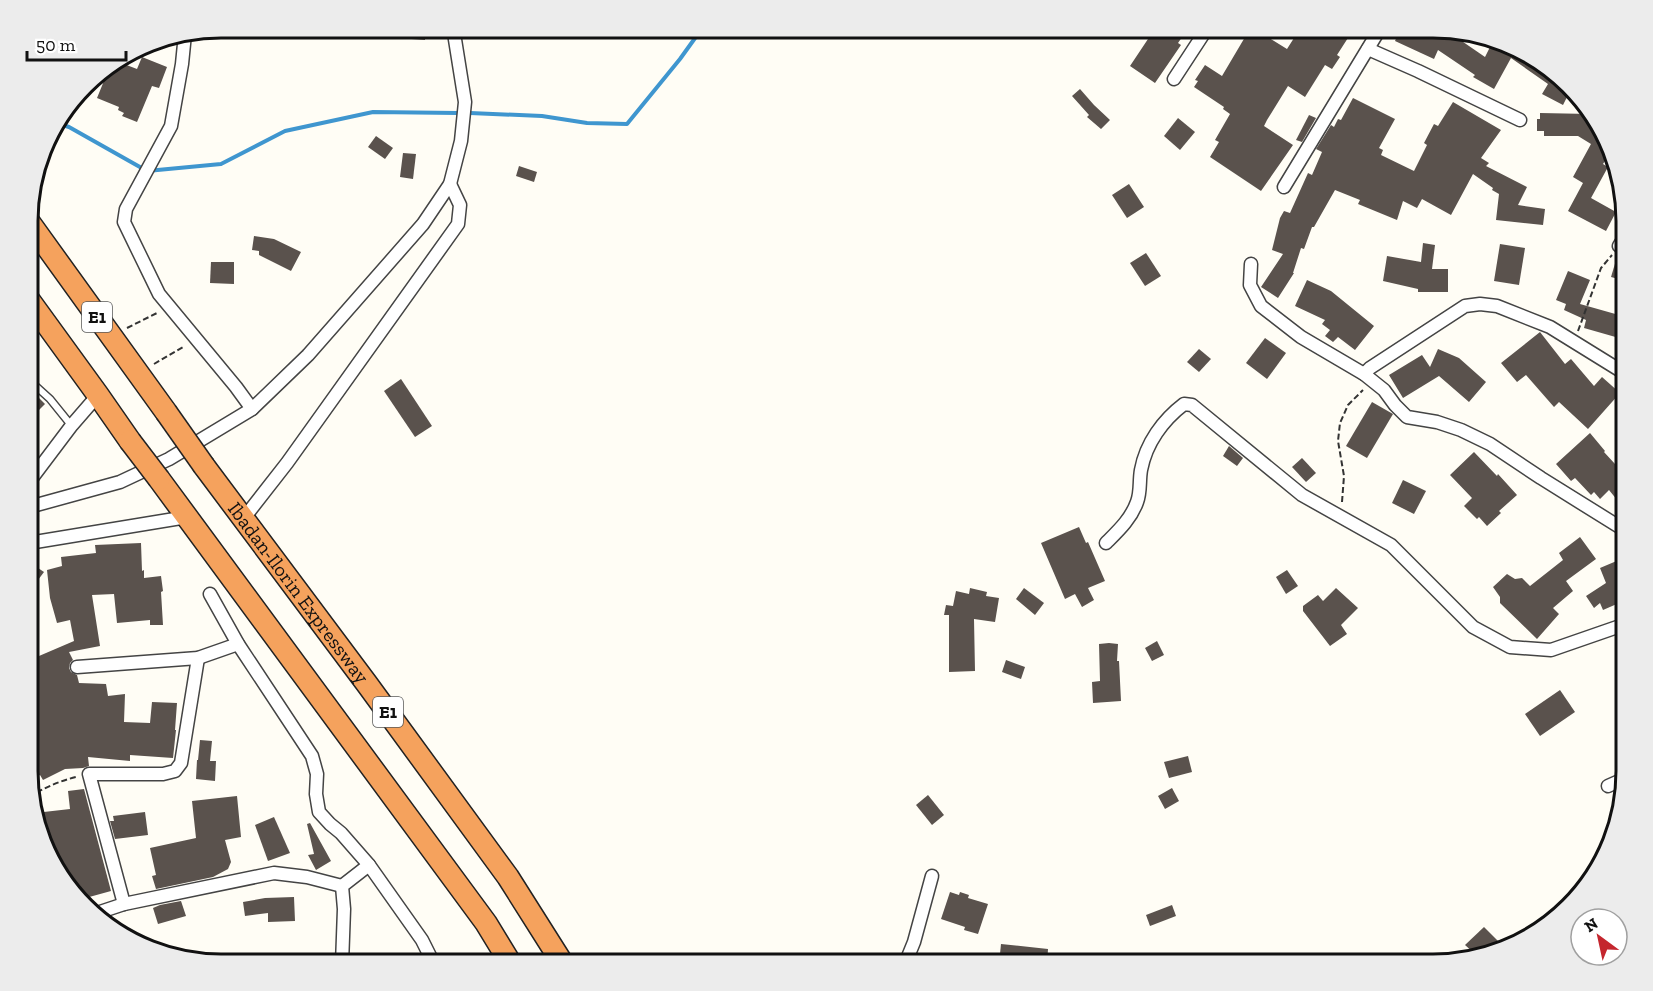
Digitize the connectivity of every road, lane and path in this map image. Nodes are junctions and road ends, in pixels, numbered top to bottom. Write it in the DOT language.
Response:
graph roads {
  1 [pos="455,38"];
  2 [pos="1201,38"];
  3 [pos="1375,38"];
  4 [pos="184,41"];
  5 [pos="1368,50"];
  6 [pos="1174,79"];
  7 [pos="1520,120"];
  8 [pos="450,184"];
  9 [pos="1284,187"];
  10 [pos="38,235"];
  11 [pos="1615,249"];
  12 [pos="1251,264"];
  13 [pos="169,307"];
  14 [pos="38,312"];
  15 [pos="111,336"];
  16 [pos="196,339"];
  17 [pos="1574,342"];
  18 [pos="1615,367"];
  19 [pos="138,373"];
  20 [pos="1368,377"];
  21 [pos="38,388"];
  22 [pos="98,394"];
  23 [pos="252,410"];
  24 [pos="72,426"];
  25 [pos="38,470"];
  26 [pos="38,505"];
  27 [pos="1341,516"];
  28 [pos="187,517"];
  29 [pos="244,518"];
  30 [pos="1615,524"];
  31 [pos="38,542"];
  32 [pos="1106,543"];
  33 [pos="210,594"];
  34 [pos="1615,628"];
  35 [pos="238,644"];
  36 [pos="198,658"];
  37 [pos="77,667"];
  38 [pos="89,774"];
  39 [pos="1615,783"];
  40 [pos="1608,786"];
  41 [pos="39,790"];
  42 [pos="369,865"];
  43 [pos="932,876"];
  44 [pos="342,886"];
  45 [pos="124,904"];
  46 [pos="103,910"];
  47 [pos="909,953"];
  48 [pos="342,954"];
  49 [pos="429,954"];
  50 [pos="506,954"];
  51 [pos="557,954"];
  1 -- 8 [label="street"];
  2 -- 6 [label="street"];
  3 -- 5 [label="street"];
  4 -- 13 [label="street"];
  5 -- 7 [label="street"];
  5 -- 9 [label="street"];
  8 -- 23 [label="street"];
  8 -- 29 [label="street"];
  10 -- 15 [label="highway, Ibadan-Ilorin Expressway / E1"];
  11 -- 17 [label="path"];
  12 -- 20 [label="street"];
  13 -- 15 [label="path"];
  13 -- 16 [label="street"];
  14 -- 22 [label="highway, E1"];
  15 -- 19 [label="highway, Ibadan-Ilorin Expressway / E1"];
  16 -- 19 [label="path"];
  16 -- 23 [label="street"];
  17 -- 18 [label="street"];
  17 -- 20 [label="street"];
  19 -- 29 [label="highway, Ibadan-Ilorin Expressway / E1, bridge"];
  20 -- 27 [label="path"];
  20 -- 30 [label="street"];
  21 -- 24 [label="lane"];
  22 -- 24 [label="street"];
  22 -- 28 [label="highway, E1, bridge"];
  23 -- 26 [label="street"];
  24 -- 25 [label="street"];
  27 -- 32 [label="street"];
  27 -- 34 [label="street"];
  28 -- 31 [label="street"];
  28 -- 50 [label="highway, E1"];
  29 -- 51 [label="highway, Ibadan-Ilorin Expressway / E1"];
  33 -- 35 [label="street"];
  35 -- 36 [label="street"];
  35 -- 42 [label="street"];
  36 -- 37 [label="street"];
  36 -- 38 [label="street"];
  38 -- 41 [label="path"];
  38 -- 45 [label="street"];
  39 -- 40 [label="street"];
  42 -- 44 [label="street"];
  42 -- 49 [label="street"];
  43 -- 47 [label="street"];
  44 -- 45 [label="street"];
  44 -- 48 [label="street"];
  45 -- 46 [label="street"];
}
